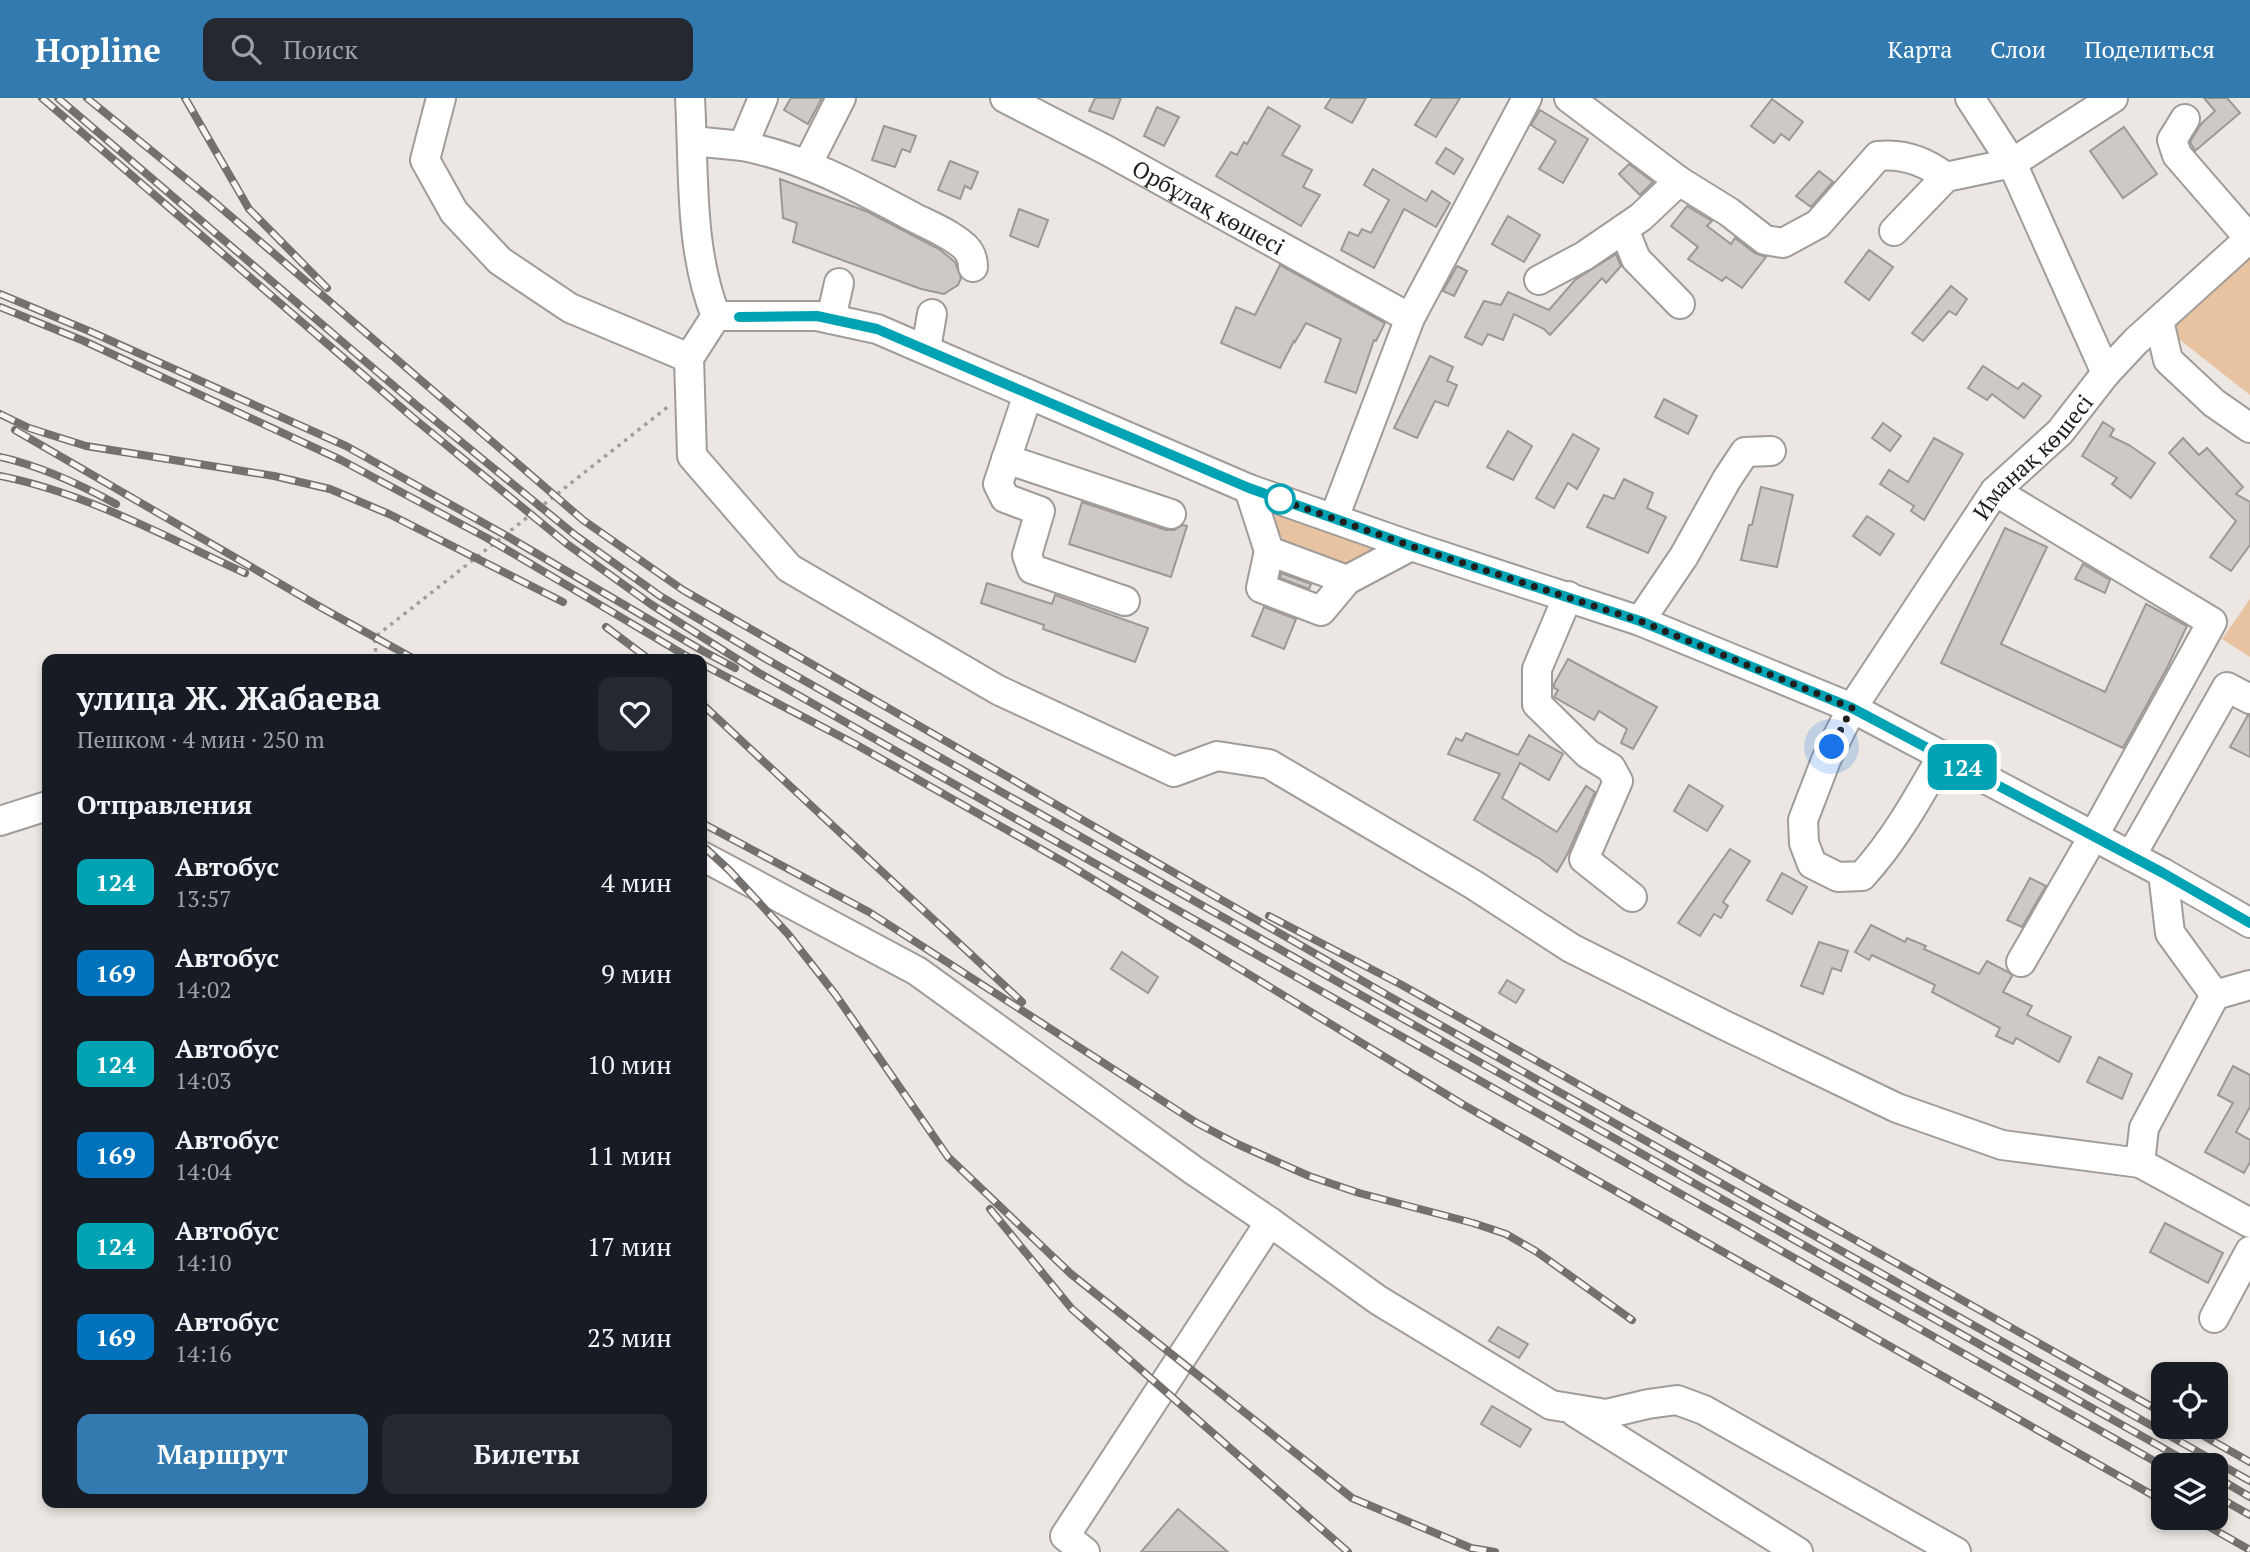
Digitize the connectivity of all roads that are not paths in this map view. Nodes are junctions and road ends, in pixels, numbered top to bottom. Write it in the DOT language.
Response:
graph roads {
  1 [pos="441,98"];
  2 [pos="690,98"];
  3 [pos="764,98"];
  4 [pos="841,98"];
  5 [pos="1005,98"];
  6 [pos="1527,98"];
  7 [pos="1569,98"];
  8 [pos="1970,98"];
  9 [pos="2113,98"];
  10 [pos="2185,119"];
  11 [pos="692,141"];
  12 [pos="743,146"];
  13 [pos="2012,163"];
  14 [pos="807,165"];
  15 [pos="1946,177"];
  16 [pos="1679,181"];
  17 [pos="1624,229"];
  18 [pos="1894,230"];
  19 [pos="2249,238"];
  20 [pos="973,267"];
  21 [pos="1539,280"];
  22 [pos="839,283"];
  23 [pos="1680,304"];
  24 [pos="932,314"];
  25 [pos="727,317"];
  26 [pos="1410,318"];
  27 [pos="831,319"];
  28 [pos="2159,321"];
  29 [pos="926,349"];
  30 [pos="689,358"];
  31 [pos="2106,373"];
  32 [pos="1028,394"];
  33 [pos="2250,428"];
  34 [pos="1771,451"];
  35 [pos="1006,459"];
  36 [pos="1249,488"];
  37 [pos="1995,491"];
  38 [pos="1171,514"];
  39 [pos="1334,518"];
  40 [pos="1411,546"];
  41 [pos="1269,551"];
  42 [pos="1347,580"];
  43 [pos="1568,596"];
  44 [pos="1125,601"];
  45 [pos="1640,621"];
  46 [pos="2250,699"];
  47 [pos="1852,708"];
  48 [pos="1942,756"];
  49 [pos="42,808"];
  50 [pos="0,821"];
  51 [pos="2093,837"];
  52 [pos="2130,856"];
  53 [pos="707,859"];
  54 [pos="2163,873"];
  55 [pos="1632,897"];
  56 [pos="2250,923"];
  57 [pos="2021,962"];
  58 [pos="2250,985"];
  59 [pos="2215,995"];
  60 [pos="2140,1163"];
  61 [pos="1270,1222"];
  62 [pos="2250,1223"];
  63 [pos="2250,1251"];
  64 [pos="2214,1318"];
  65 [pos="1567,1408"];
  66 [pos="1085,1552"];
  67 [pos="1798,1552"];
  68 [pos="1956,1552"];
  1 -- 30 [label="street"];
  2 -- 11 [label="street"];
  3 -- 12 [label="street"];
  4 -- 14 [label="street"];
  5 -- 26 [label="street, Орбұлақ көшесі"];
  6 -- 26 [label="street"];
  7 -- 16 [label="street"];
  8 -- 13 [label="street"];
  9 -- 13 [label="street"];
  10 -- 19 [label="street"];
  11 -- 12 [label="street"];
  11 -- 25 [label="street"];
  12 -- 14 [label="street"];
  13 -- 15 [label="street"];
  13 -- 31 [label="street"];
  14 -- 20 [label="street"];
  15 -- 16 [label="street"];
  15 -- 18 [label="street"];
  16 -- 17 [label="street"];
  17 -- 21 [label="street"];
  17 -- 23 [label="street"];
  19 -- 28 [label="street, Иманақ көшесі"];
  22 -- 27 [label="street"];
  24 -- 29 [label="street"];
  25 -- 27 [label="street"];
  25 -- 30 [label="street"];
  26 -- 39 [label="street"];
  27 -- 29 [label="street"];
  28 -- 31 [label="street, Иманақ көшесі"];
  28 -- 33 [label="street"];
  29 -- 32 [label="street"];
  30 -- 60 [label="street"];
  31 -- 37 [label="street, Иманақ көшесі"];
  32 -- 35 [label="street"];
  32 -- 36 [label="street"];
  34 -- 45 [label="street"];
  35 -- 38 [label="street"];
  35 -- 44 [label="street"];
  36 -- 39 [label="street"];
  36 -- 41 [label="street"];
  37 -- 47 [label="street, Иманақ көшесі"];
  37 -- 51 [label="street"];
  39 -- 40 [label="street"];
  40 -- 42 [label="street"];
  40 -- 43 [label="street"];
  41 -- 42 [label="street"];
  41 -- 42 [label="street"];
  43 -- 45 [label="street"];
  43 -- 55 [label="street"];
  45 -- 47 [label="street"];
  46 -- 52 [label="street"];
  47 -- 48 [label="street"];
  47 -- 48 [label="street, Иманақ көшесі"];
  48 -- 51 [label="street"];
  49 -- 50 [label="street"];
  51 -- 52 [label="street"];
  51 -- 57 [label="street"];
  52 -- 54 [label="street"];
  53 -- 61 [label="street"];
  54 -- 56 [label="street"];
  54 -- 59 [label="street"];
  58 -- 59 [label="street"];
  59 -- 60 [label="street"];
  60 -- 62 [label="street"];
  61 -- 65 [label="street"];
  61 -- 66 [label="street"];
  63 -- 64 [label="street"];
  65 -- 67 [label="street"];
  65 -- 68 [label="street"];
}
